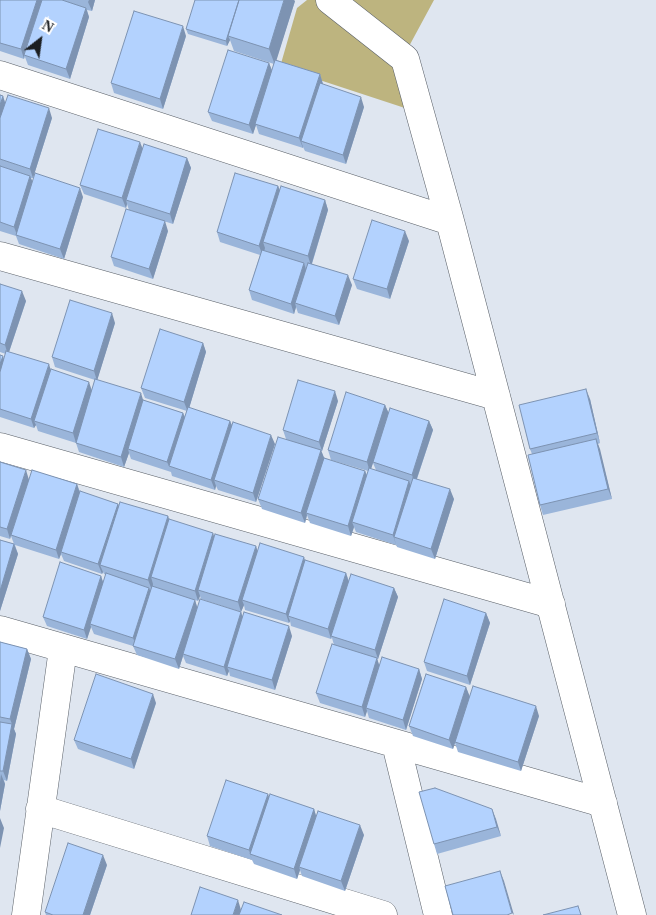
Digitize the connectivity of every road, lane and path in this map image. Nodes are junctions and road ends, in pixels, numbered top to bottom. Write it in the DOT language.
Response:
graph roads {
  1 [pos="330,0"];
  2 [pos="0,75"];
  3 [pos="450,220"];
  4 [pos="0,256"];
  5 [pos="496,396"];
  6 [pos="0,447"];
  7 [pos="551,604"];
  8 [pos="0,630"];
  9 [pos="63,649"];
  10 [pos="396,744"];
  11 [pos="603,803"];
  12 [pos="40,809"];
  13 [pos="26,915"];
  14 [pos="383,915"];
  15 [pos="438,915"];
  16 [pos="632,915"];
  1 -- 3 [label="street"];
  2 -- 3 [label="street"];
  3 -- 5 [label="street"];
  4 -- 5 [label="street"];
  5 -- 7 [label="street"];
  6 -- 7 [label="street"];
  7 -- 11 [label="street"];
  8 -- 9 [label="street"];
  9 -- 10 [label="street"];
  9 -- 12 [label="street"];
  10 -- 11 [label="street"];
  10 -- 15 [label="street"];
  11 -- 16 [label="street"];
  12 -- 13 [label="street"];
  12 -- 14 [label="street"];
}
